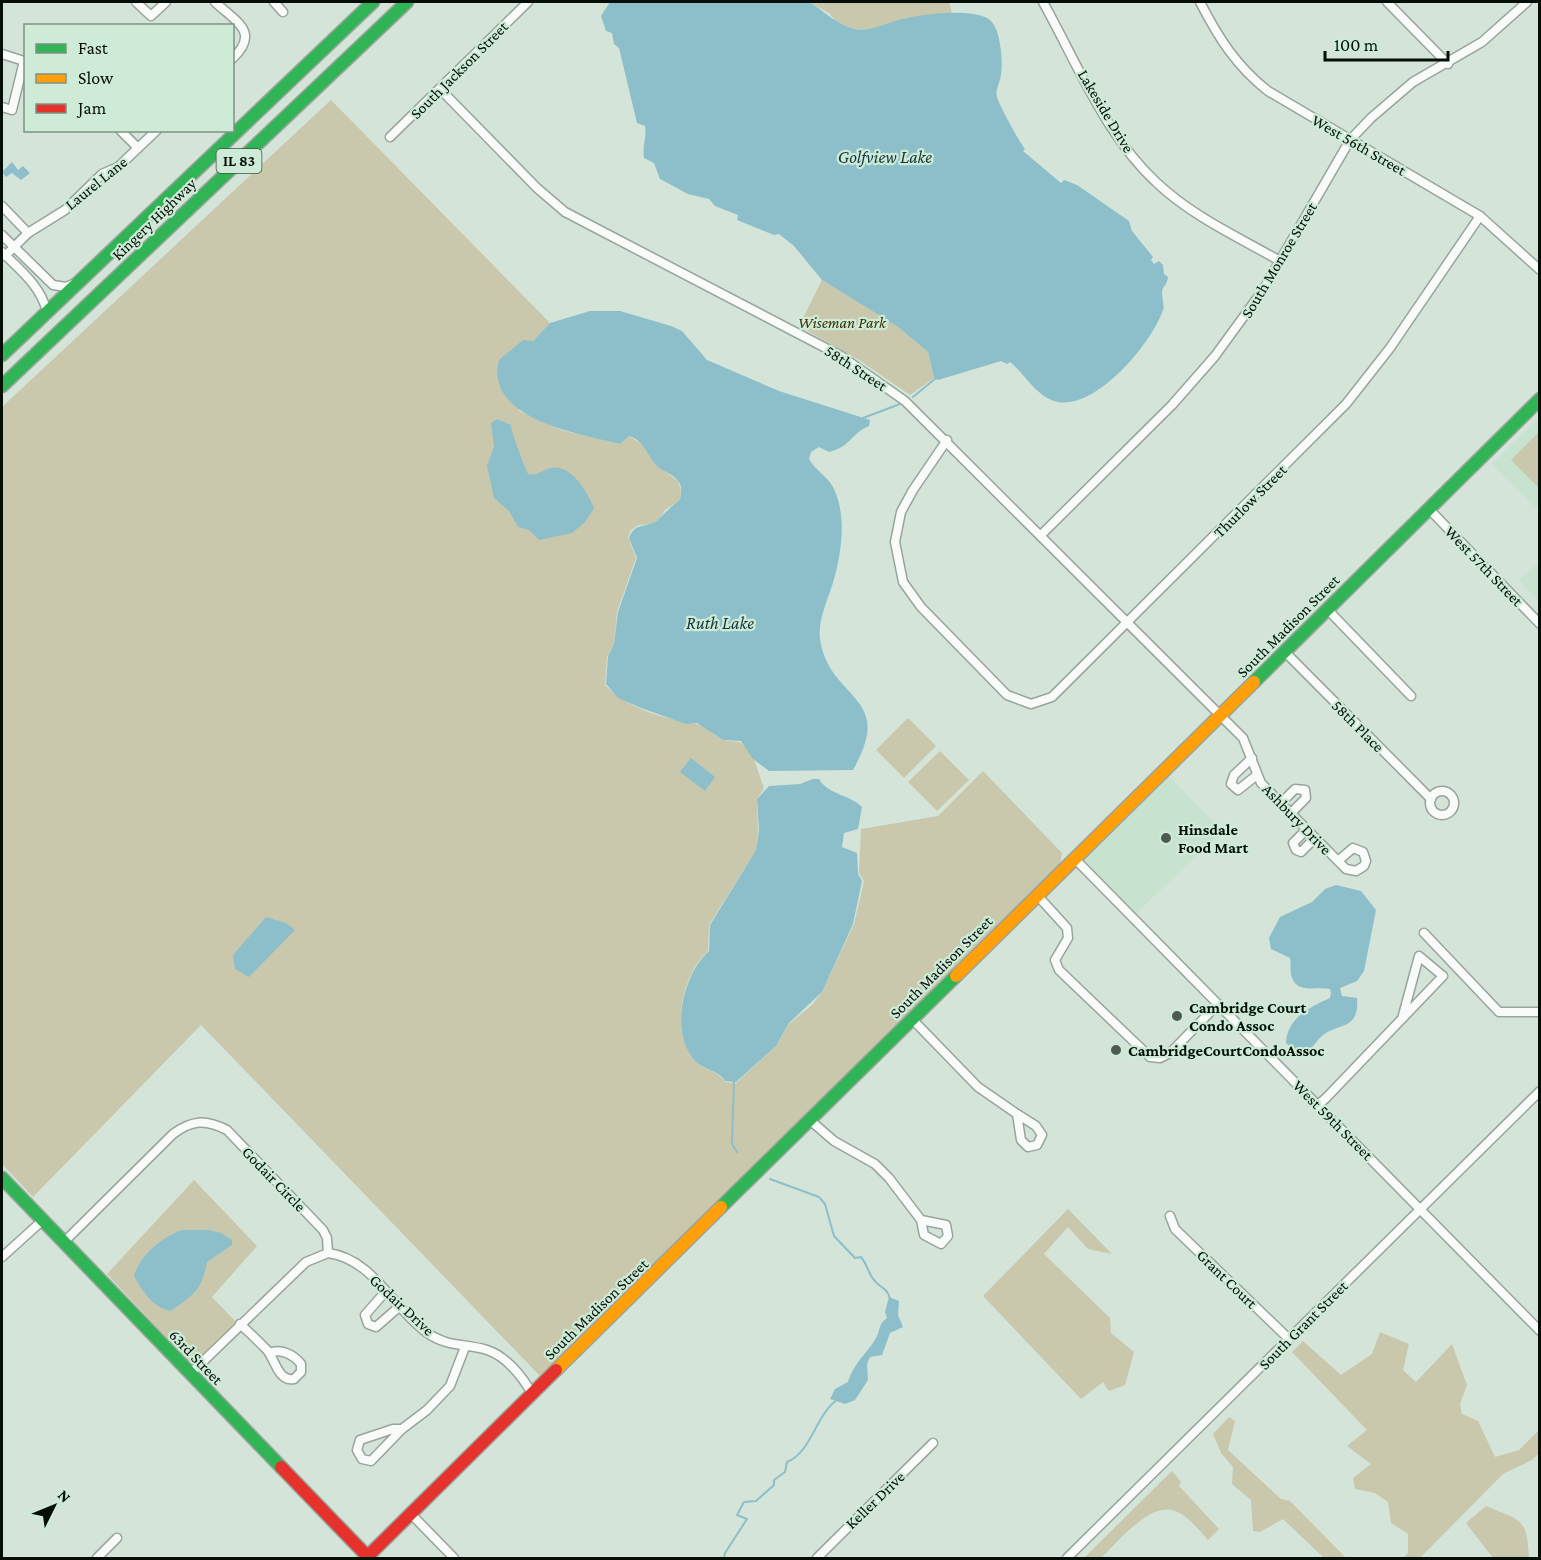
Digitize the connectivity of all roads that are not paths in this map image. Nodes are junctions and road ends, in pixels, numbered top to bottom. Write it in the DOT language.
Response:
graph roads {
  1 [pos="136,2"];
  2 [pos="166,2"];
  3 [pos="215,2"];
  4 [pos="274,2"];
  5 [pos="373,2"];
  6 [pos="407,2"];
  7 [pos="528,2"];
  8 [pos="1043,2"];
  9 [pos="1200,2"];
  10 [pos="1387,2"];
  11 [pos="1527,2"];
  12 [pos="284,12"];
  13 [pos="2,54"];
  14 [pos="234,57"];
  15 [pos="1448,64"];
  16 [pos="440,89"];
  17 [pos="2,107"];
  18 [pos="122,132"];
  19 [pos="155,132"];
  20 [pos="390,137"];
  21 [pos="1350,140"];
  22 [pos="138,148"];
  23 [pos="2,206"];
  24 [pos="1480,216"];
  25 [pos="28,233"];
  26 [pos="2,235"];
  27 [pos="15,246"];
  28 [pos="3,254"];
  29 [pos="1280,261"];
  30 [pos="1539,270"];
  31 [pos="80,281"];
  32 [pos="47,312"];
  33 [pos="2,355"];
  34 [pos="2,387"];
  35 [pos="1539,399"];
  36 [pos="947,440"];
  37 [pos="1429,509"];
  38 [pos="1041,535"];
  39 [pos="1328,610"];
  40 [pos="1128,622"];
  41 [pos="1539,624"];
  42 [pos="1285,652"];
  43 [pos="1411,696"];
  44 [pos="1220,716"];
  45 [pos="1252,758"];
  46 [pos="1257,775"];
  47 [pos="1431,800"];
  48 [pos="1281,803"];
  49 [pos="1291,813"];
  50 [pos="1306,829"];
  51 [pos="1315,838"];
  52 [pos="1075,858"];
  53 [pos="1338,861"];
  54 [pos="1037,895"];
  55 [pos="1424,933"];
  56 [pos="1218,1004"];
  57 [pos="1539,1012"];
  58 [pos="912,1019"];
  59 [pos="1402,1019"];
  60 [pos="1539,1091"];
  61 [pos="1318,1106"];
  62 [pos="1017,1114"];
  63 [pos="811,1121"];
  64 [pos="2,1178"];
  65 [pos="1420,1208"];
  66 [pos="1170,1216"];
  67 [pos="43,1220"];
  68 [pos="921,1220"];
  69 [pos="64,1242"];
  70 [pos="328,1253"];
  71 [pos="2,1257"];
  72 [pos="386,1291"];
  73 [pos="400,1306"];
  74 [pos="240,1324"];
  75 [pos="1539,1331"];
  76 [pos="1289,1339"];
  77 [pos="465,1347"];
  78 [pos="270,1353"];
  79 [pos="190,1374"];
  80 [pos="532,1394"];
  81 [pos="402,1429"];
  82 [pos="933,1443"];
  83 [pos="411,1514"];
  84 [pos="117,1538"];
  85 [pos="97,1558"];
  86 [pos="367,1558"];
  87 [pos="454,1558"];
  88 [pos="817,1558"];
  89 [pos="1066,1558"];
  1 -- 2 [label="street"];
  3 -- 14 [label="street"];
  4 -- 12 [label="street"];
  5 -- 31 [label="main road, Kingery Highway / IL 83"];
  6 -- 34 [label="main road, Kingery Highway / IL 83"];
  7 -- 16 [label="street, South Jackson Street"];
  8 -- 29 [label="street, Lakeside Drive"];
  9 -- 21 [label="street, West 56th Street"];
  10 -- 15 [label="street"];
  11 -- 15 [label="street, South Monroe Street"];
  13 -- 17 [label="street"];
  15 -- 21 [label="street, South Monroe Street"];
  16 -- 20 [label="street, South Jackson Street"];
  16 -- 36 [label="street, 58th Street"];
  18 -- 22 [label="street"];
  19 -- 22 [label="street, Laurel Lane"];
  21 -- 24 [label="street, West 56th Street"];
  21 -- 29 [label="street, South Monroe Street"];
  22 -- 25 [label="street, Laurel Lane"];
  23 -- 25 [label="street"];
  24 -- 30 [label="street, West 56th Street"];
  24 -- 40 [label="street, Thurlow Street"];
  25 -- 27 [label="street, Laurel Lane"];
  26 -- 27 [label="street"];
  27 -- 28 [label="street, Laurel Lane"];
  27 -- 31 [label="street"];
  28 -- 32 [label="street"];
  29 -- 38 [label="street, South Monroe Street"];
  31 -- 32 [label="main road, Kingery Highway / IL 83"];
  32 -- 33 [label="main road, Kingery Highway / IL 83"];
  35 -- 37 [label="main road, South Madison Street"];
  36 -- 38 [label="street, 58th Street"];
  36 -- 40 [label="street, Thurlow Street"];
  37 -- 39 [label="main road, South Madison Street"];
  37 -- 41 [label="street, West 57th Street"];
  38 -- 40 [label="street, 58th Street"];
  39 -- 42 [label="main road, South Madison Street"];
  39 -- 43 [label="street"];
  40 -- 44 [label="street, 58th Street"];
  42 -- 44 [label="main road, South Madison Street"];
  42 -- 47 [label="street, 58th Place"];
  44 -- 45 [label="street, Ashbury Drive"];
  44 -- 52 [label="main road, South Madison Street"];
  45 -- 46 [label="street, Ashbury Drive"];
  45 -- 46 [label="street"];
  46 -- 48 [label="street, Ashbury Drive"];
  48 -- 49 [label="street, Ashbury Drive"];
  48 -- 49 [label="street"];
  49 -- 50 [label="street, Ashbury Drive"];
  50 -- 51 [label="street, Ashbury Drive"];
  50 -- 51 [label="street"];
  51 -- 53 [label="street, Ashbury Drive"];
  52 -- 54 [label="main road, South Madison Street"];
  52 -- 56 [label="street, West 59th Street"];
  54 -- 56 [label="street"];
  54 -- 58 [label="main road, South Madison Street"];
  55 -- 57 [label="street"];
  56 -- 61 [label="street, West 59th Street"];
  58 -- 62 [label="street"];
  58 -- 63 [label="main road, South Madison Street"];
  59 -- 59 [label="street"];
  59 -- 61 [label="street"];
  60 -- 65 [label="street, South Grant Street"];
  61 -- 65 [label="street, West 59th Street"];
  63 -- 68 [label="street"];
  63 -- 80 [label="main road, South Madison Street"];
  64 -- 67 [label="main road, 63rd Street"];
  65 -- 75 [label="street, West 59th Street"];
  65 -- 76 [label="street, South Grant Street"];
  66 -- 76 [label="street, Grant Court"];
  67 -- 69 [label="main road, 63rd Street"];
  67 -- 71 [label="street"];
  69 -- 70 [label="street, Godair Circle"];
  69 -- 79 [label="main road, 63rd Street"];
  70 -- 72 [label="street, Godair Drive"];
  70 -- 74 [label="street"];
  72 -- 73 [label="street, Godair Drive"];
  72 -- 73 [label="street"];
  73 -- 77 [label="street, Godair Drive"];
  74 -- 78 [label="street"];
  74 -- 79 [label="street"];
  76 -- 89 [label="street, South Grant Street"];
  77 -- 80 [label="street, Godair Drive"];
  77 -- 81 [label="street"];
  79 -- 86 [label="main road, 63rd Street"];
  80 -- 83 [label="main road, South Madison Street"];
  81 -- 81 [label="street"];
  82 -- 88 [label="street, Keller Drive"];
  83 -- 86 [label="main road, South Madison Street"];
  83 -- 87 [label="street"];
  84 -- 85 [label="street"];
}
